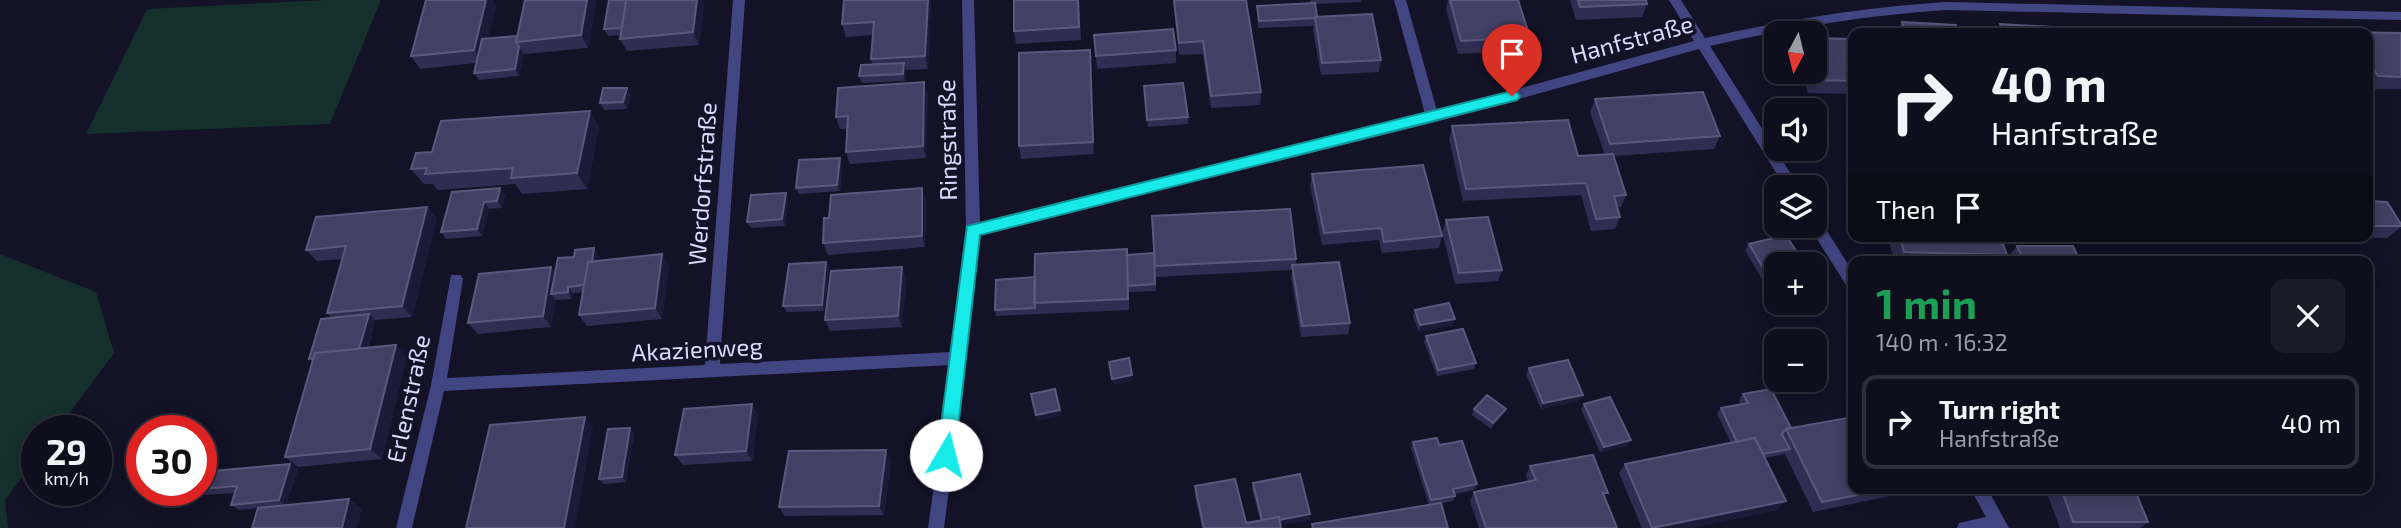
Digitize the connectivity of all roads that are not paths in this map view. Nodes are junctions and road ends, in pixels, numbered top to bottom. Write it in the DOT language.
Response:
graph roads {
  1 [pos="739,0"];
  2 [pos="968,0"];
  3 [pos="1400,0"];
  4 [pos="1675,0"];
  5 [pos="2401,16"];
  6 [pos="1701,45"];
  7 [pos="1432,118"];
  8 [pos="1783,175"];
  9 [pos="973,231"];
  10 [pos="1824,238"];
  11 [pos="1848,276"];
  12 [pos="456,279"];
  13 [pos="959,358"];
  14 [pos="712,372"];
  15 [pos="438,385"];
  16 [pos="1981,494"];
  17 [pos="1999,525"];
  18 [pos="404,528"];
  19 [pos="936,528"];
  20 [pos="1965,528"];
  1 -- 14 [label="street, Werdorfstraße"];
  2 -- 9 [label="street, Ringstraße"];
  3 -- 7 [label="street"];
  4 -- 6 [label="street"];
  5 -- 6 [label="street, Hanfstraße"];
  6 -- 7 [label="street, Hanfstraße"];
  6 -- 8 [label="street"];
  7 -- 9 [label="street, Hanfstraße"];
  9 -- 13 [label="street, Ringstraße"];
  10 -- 11 [label="street"];
  12 -- 15 [label="street, Erlenstraße"];
  13 -- 14 [label="street, Akazienweg"];
  13 -- 19 [label="street, Ringstraße"];
  14 -- 15 [label="street, Akazienweg"];
  15 -- 18 [label="street, Erlenstraße"];
  16 -- 17 [label="street"];
  17 -- 20 [label="street"];
}
